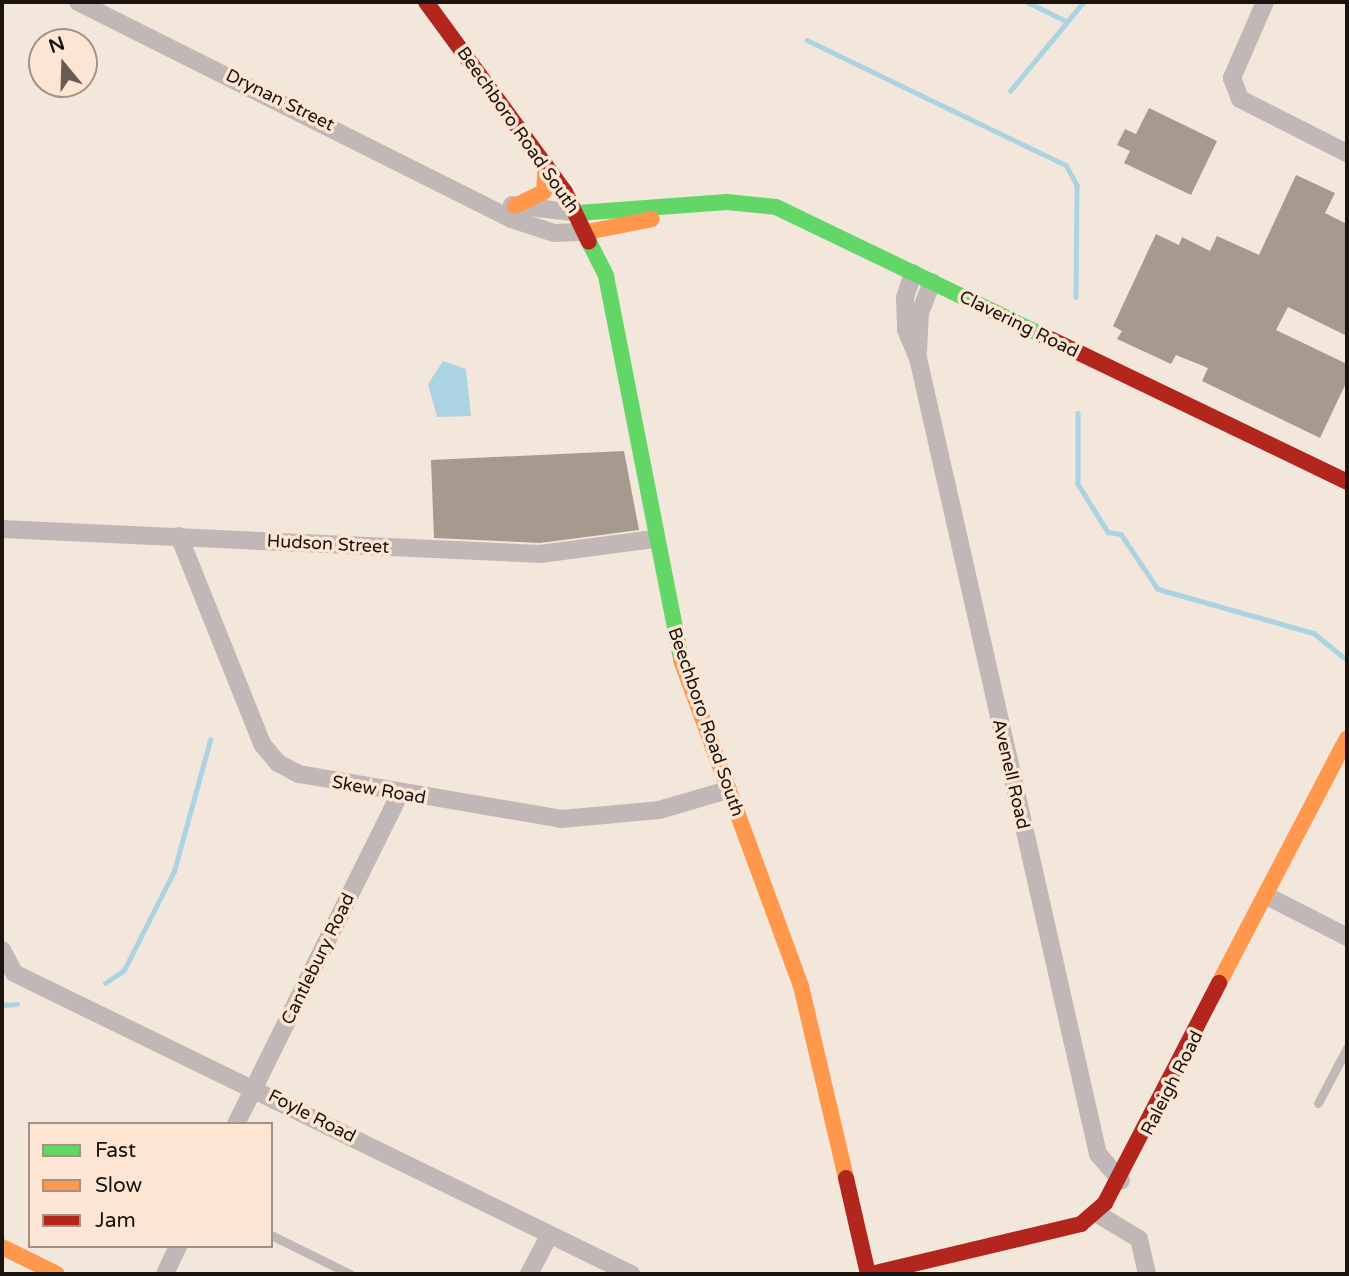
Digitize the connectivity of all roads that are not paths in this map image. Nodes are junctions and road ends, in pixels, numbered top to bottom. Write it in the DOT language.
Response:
graph roads {
  1 [pos="78,2"];
  2 [pos="426,2"];
  3 [pos="1265,2"];
  4 [pos="1347,153"];
  5 [pos="546,165"];
  6 [pos="482,199"];
  7 [pos="515,206"];
  8 [pos="681,208"];
  9 [pos="578,213"];
  10 [pos="587,232"];
  11 [pos="913,273"];
  12 [pos="932,282"];
  13 [pos="918,358"];
  14 [pos="1347,461"];
  15 [pos="1343,480"];
  16 [pos="2,529"];
  17 [pos="179,536"];
  18 [pos="654,539"];
  19 [pos="1347,738"];
  20 [pos="728,790"];
  21 [pos="400,794"];
  22 [pos="1267,896"];
  23 [pos="1347,937"];
  24 [pos="2,950"];
  25 [pos="1347,1048"];
  26 [pos="255,1087"];
  27 [pos="1318,1103"];
  28 [pos="237,1122"];
  29 [pos="1121,1180"];
  30 [pos="1096,1213"];
  31 [pos="273,1236"];
  32 [pos="549,1236"];
  33 [pos="2,1247"];
  34 [pos="177,1248"];
  35 [pos="57,1274"];
  36 [pos="165,1274"];
  37 [pos="350,1274"];
  38 [pos="529,1274"];
  39 [pos="631,1274"];
  40 [pos="869,1274"];
  41 [pos="1147,1274"];
  1 -- 6 [label="street, Drynan Street"];
  2 -- 5 [label="street, Beechboro Road South"];
  3 -- 4 [label="street"];
  5 -- 7 [label="street"];
  5 -- 9 [label="street, Beechboro Road South"];
  6 -- 7 [label="street, Drynan Street"];
  6 -- 10 [label="street, Drynan Street"];
  7 -- 9 [label="street, Drynan Street"];
  8 -- 9 [label="street, Clavering Road"];
  8 -- 10 [label="street, Clavering Road"];
  8 -- 11 [label="street, Clavering Road"];
  9 -- 10 [label="street, Beechboro Road South"];
  10 -- 18 [label="street, Beechboro Road South"];
  11 -- 12 [label="street, Clavering Road"];
  11 -- 13 [label="street, Avenell Road"];
  12 -- 13 [label="street, Avenell Road"];
  12 -- 15 [label="street, Clavering Road"];
  13 -- 29 [label="street, Avenell Road"];
  14 -- 15 [label="street"];
  16 -- 17 [label="street, Hudson Street"];
  17 -- 18 [label="street, Hudson Street"];
  17 -- 21 [label="street, Skew Road"];
  18 -- 20 [label="street, Beechboro Road South"];
  19 -- 22 [label="street, Raleigh Road"];
  20 -- 21 [label="street, Skew Road"];
  20 -- 40 [label="street, Beechboro Road South"];
  21 -- 26 [label="street, Cantlebury Road"];
  22 -- 23 [label="street"];
  22 -- 29 [label="street, Raleigh Road"];
  24 -- 26 [label="street, Foyle Road"];
  25 -- 27 [label="lane"];
  26 -- 28 [label="street, Cantlebury Road"];
  26 -- 32 [label="street, Foyle Road"];
  29 -- 30 [label="street, Raleigh Road"];
  30 -- 40 [label="street, Raleigh Road"];
  30 -- 41 [label="street"];
  31 -- 37 [label="lane"];
  32 -- 38 [label="street"];
  32 -- 39 [label="street, Foyle Road"];
  33 -- 35 [label="street"];
  34 -- 36 [label="street"];
}
